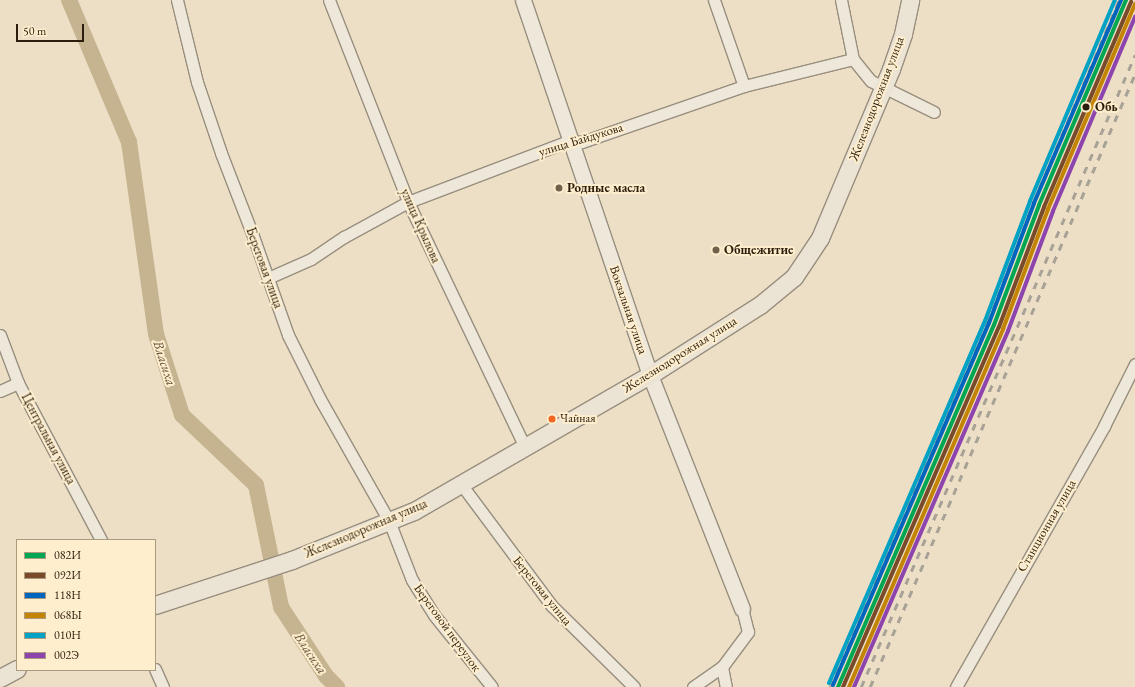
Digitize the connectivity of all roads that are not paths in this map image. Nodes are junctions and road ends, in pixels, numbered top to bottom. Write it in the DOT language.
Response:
graph roads {
  1 [pos="177,0"];
  2 [pos="329,0"];
  3 [pos="523,0"];
  4 [pos="714,0"];
  5 [pos="841,0"];
  6 [pos="910,0"];
  7 [pos="853,59"];
  8 [pos="744,86"];
  9 [pos="883,89"];
  10 [pos="934,112"];
  11 [pos="570,141"];
  12 [pos="408,202"];
  13 [pos="268,278"];
  14 [pos="0,335"];
  15 [pos="1135,364"];
  16 [pos="650,375"];
  17 [pos="18,383"];
  18 [pos="0,391"];
  19 [pos="525,447"];
  20 [pos="462,484"];
  21 [pos="389,521"];
  22 [pos="100,539"];
  23 [pos="156,605"];
  24 [pos="742,608"];
  25 [pos="722,668"];
  26 [pos="16,670"];
  27 [pos="156,671"];
  28 [pos="0,678"];
  29 [pos="163,687"];
  30 [pos="492,687"];
  31 [pos="634,687"];
  32 [pos="693,687"];
  33 [pos="726,687"];
  34 [pos="956,687"];
  1 -- 13 [label="street, Береговая улица"];
  2 -- 12 [label="street, улица Крылова"];
  3 -- 11 [label="street, Вокзальная улица"];
  4 -- 8 [label="street"];
  5 -- 7 [label="street"];
  6 -- 9 [label="main road, Железнодорожная улица"];
  7 -- 8 [label="street, улица Байдукова"];
  7 -- 9 [label="street"];
  8 -- 11 [label="street, улица Байдукова"];
  9 -- 10 [label="street"];
  9 -- 16 [label="main road, Железнодорожная улица"];
  11 -- 12 [label="street, улица Байдукова"];
  11 -- 16 [label="street, Вокзальная улица"];
  12 -- 13 [label="street, улица Байдукова"];
  12 -- 19 [label="street, улица Крылова"];
  13 -- 21 [label="street, Береговая улица"];
  14 -- 17 [label="street, Центральная улица"];
  15 -- 34 [label="street, Станционная улица"];
  16 -- 19 [label="main road, Железнодорожная улица"];
  16 -- 24 [label="street, Вокзальная улица"];
  17 -- 18 [label="street"];
  17 -- 22 [label="street, Центральная улица"];
  19 -- 20 [label="main road, Железнодорожная улица"];
  20 -- 21 [label="main road, Железнодорожная улица"];
  20 -- 31 [label="street, Береговая улица"];
  21 -- 23 [label="main road, Железнодорожная улица"];
  21 -- 30 [label="street, Береговой переулок"];
  24 -- 25 [label="street, Вокзальная улица"];
  25 -- 32 [label="street, Вокзальная улица"];
  25 -- 33 [label="street"];
  26 -- 28 [label="main road"];
  27 -- 29 [label="street"];
}
